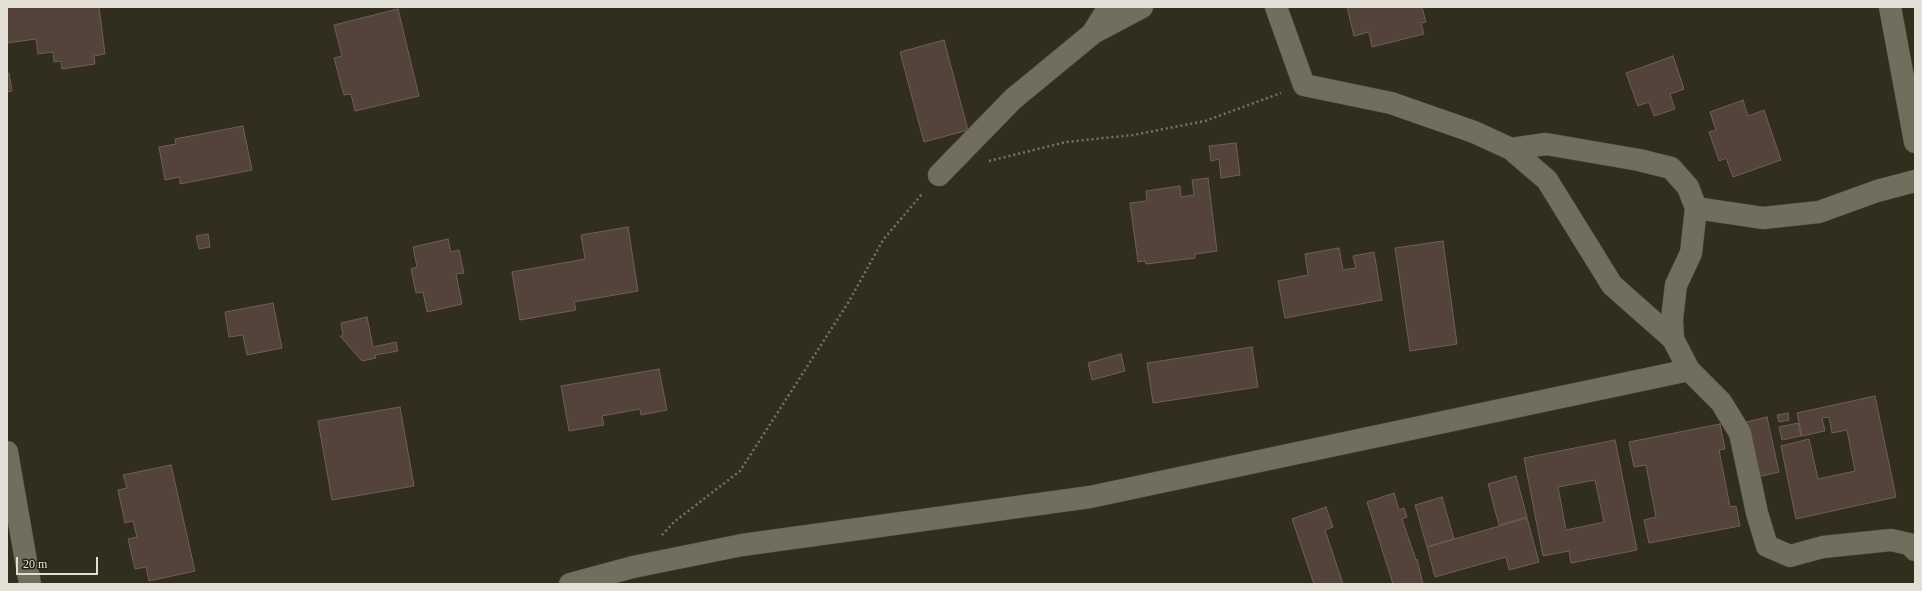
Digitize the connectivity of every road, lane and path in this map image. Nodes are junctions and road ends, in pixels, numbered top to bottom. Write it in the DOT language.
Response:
graph roads {
  1 [pos="1109,7"];
  2 [pos="1142,7"];
  3 [pos="1276,7"];
  4 [pos="1890,7"];
  5 [pos="1092,34"];
  6 [pos="1304,85"];
  7 [pos="1915,142"];
  8 [pos="1511,149"];
  9 [pos="984,162"];
  10 [pos="939,175"];
  11 [pos="1915,181"];
  12 [pos="1696,208"];
  13 [pos="1673,339"];
  14 [pos="1689,370"];
  15 [pos="7,452"];
  16 [pos="658,539"];
  17 [pos="1915,550"];
  18 [pos="30,584"];
  19 [pos="570,584"];
  1 -- 5 [label="street"];
  2 -- 5 [label="street"];
  3 -- 6 [label="street"];
  4 -- 7 [label="street"];
  5 -- 10 [label="street"];
  6 -- 8 [label="street"];
  6 -- 9 [label="path"];
  8 -- 12 [label="street"];
  8 -- 13 [label="street"];
  10 -- 16 [label="path"];
  11 -- 12 [label="street"];
  12 -- 13 [label="street"];
  13 -- 14 [label="street"];
  14 -- 17 [label="street"];
  14 -- 19 [label="street"];
  15 -- 18 [label="street"];
}
